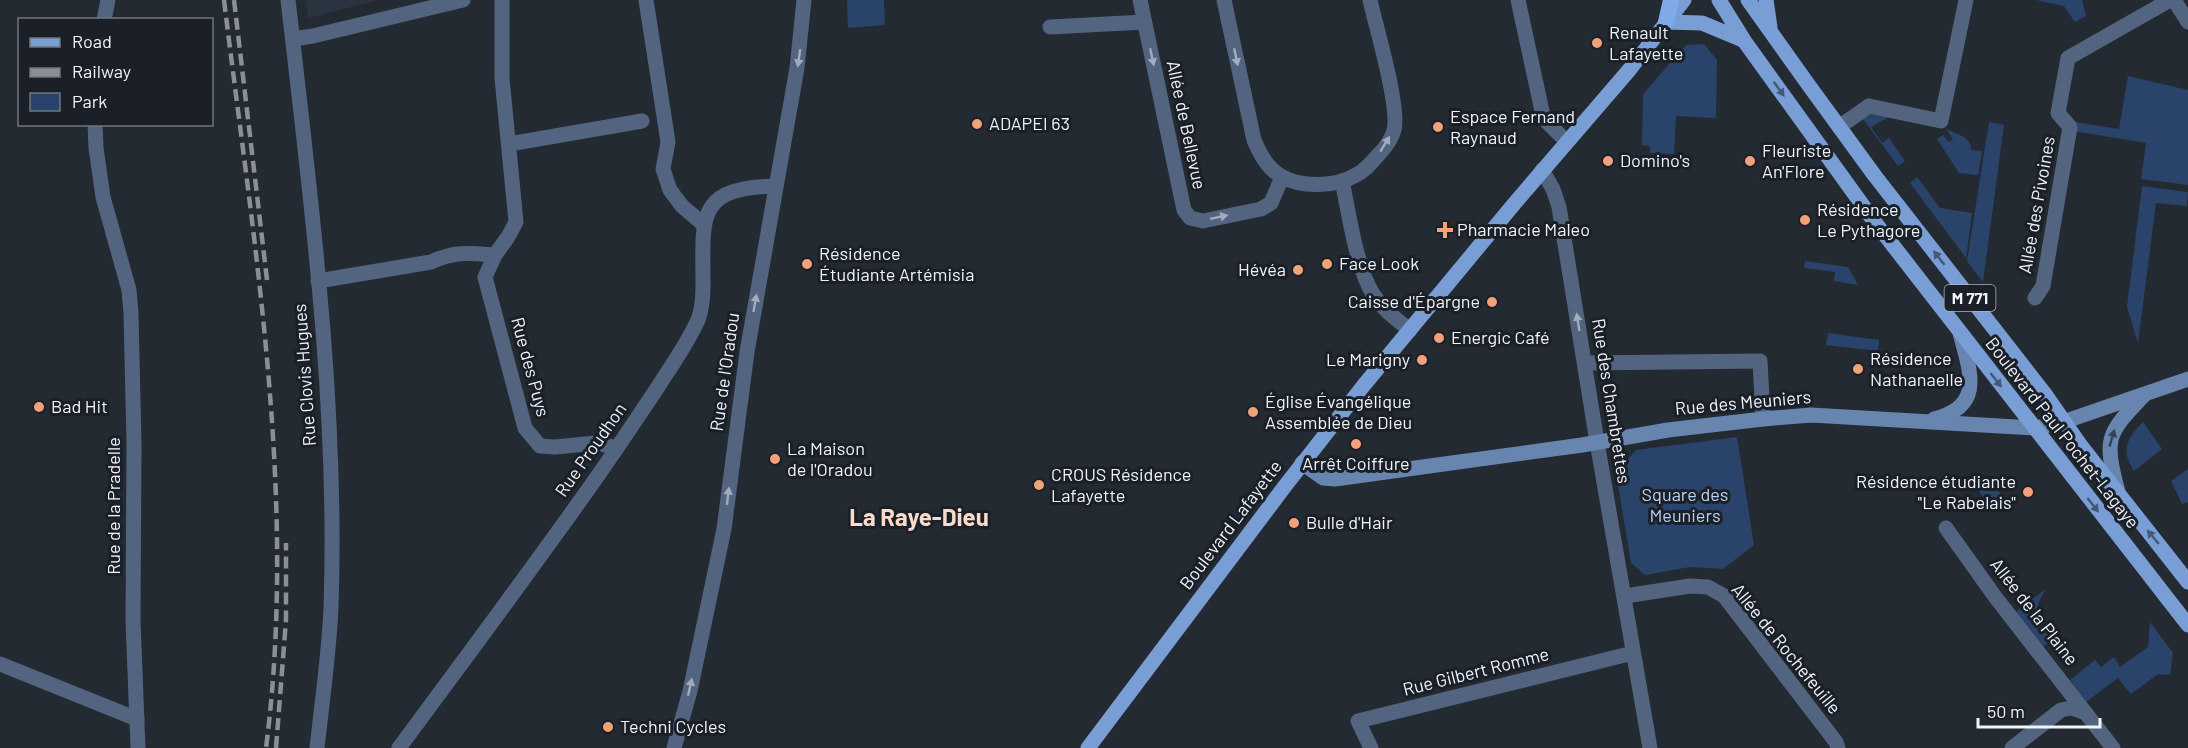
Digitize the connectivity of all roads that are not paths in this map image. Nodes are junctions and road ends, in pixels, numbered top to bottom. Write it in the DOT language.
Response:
graph roads {
  1 [pos="108,0"];
  2 [pos="288,0"];
  3 [pos="463,0"];
  4 [pos="502,0"];
  5 [pos="646,0"];
  6 [pos="804,0"];
  7 [pos="1140,0"];
  8 [pos="1224,0"];
  9 [pos="1370,0"];
  10 [pos="1518,0"];
  11 [pos="1671,0"];
  12 [pos="1684,0"];
  13 [pos="1719,0"];
  14 [pos="1748,0"];
  15 [pos="1766,0"];
  16 [pos="1966,0"];
  17 [pos="2170,0"];
  18 [pos="2174,0"];
  19 [pos="104,18"];
  20 [pos="1666,21"];
  21 [pos="1144,22"];
  22 [pos="2188,22"];
  23 [pos="1050,27"];
  24 [pos="1771,33"];
  25 [pos="293,39"];
  26 [pos="1745,42"];
  27 [pos="642,121"];
  28 [pos="95,126"];
  29 [pos="1839,127"];
  30 [pos="1567,142"];
  31 [pos="509,144"];
  32 [pos="1542,170"];
  33 [pos="1282,177"];
  34 [pos="1342,181"];
  35 [pos="776,186"];
  36 [pos="703,224"];
  37 [pos="495,255"];
  38 [pos="318,281"];
  39 [pos="2035,298"];
  40 [pos="1410,330"];
  41 [pos="1960,333"];
  42 [pos="1585,363"];
  43 [pos="2188,379"];
  44 [pos="2144,395"];
  45 [pos="1762,419"];
  46 [pos="2063,422"];
  47 [pos="1922,423"];
  48 [pos="2035,428"];
  49 [pos="1597,442"];
  50 [pos="617,448"];
  51 [pos="1302,463"];
  52 [pos="2118,492"];
  53 [pos="1947,528"];
  54 [pos="2188,582"];
  55 [pos="1625,596"];
  56 [pos="2188,625"];
  57 [pos="1633,653"];
  58 [pos="0,664"];
  59 [pos="2086,713"];
  60 [pos="137,719"];
  61 [pos="138,748"];
  62 [pos="317,748"];
  63 [pos="399,748"];
  64 [pos="674,748"];
  65 [pos="1088,748"];
  66 [pos="1371,748"];
  67 [pos="1650,748"];
  68 [pos="1838,748"];
  69 [pos="2012,748"];
  70 [pos="2113,748"];
  1 -- 19 [label="street"];
  2 -- 25 [label="street, Rue Clovis Hugues"];
  3 -- 25 [label="street"];
  4 -- 31 [label="street, Rue des Puys"];
  5 -- 36 [label="street"];
  6 -- 35 [label="street, Rue de l'Oradou, one-way"];
  7 -- 21 [label="street, Allée de Bellevue"];
  8 -- 33 [label="street, one-way"];
  34 -- 9 [label="street, one-way"];
  10 -- 30 [label="street"];
  11 -- 20 [label="highway"];
  12 -- 20 [label="main road, Boulevard Lafayette"];
  13 -- 26 [label="main road, Boulevard Paul Pochet-Lagaye / M 771"];
  14 -- 24 [label="main road, Boulevard Paul Pochet-Lagaye / M 771"];
  15 -- 24 [label="main road"];
  16 -- 29 [label="street"];
  17 -- 39 [label="street, Allée des Pivoines"];
  18 -- 22 [label="street"];
  20 -- 26 [label="main road"];
  20 -- 30 [label="main road, Boulevard Lafayette"];
  21 -- 23 [label="street"];
  21 -- 33 [label="street, Allée de Bellevue, one-way"];
  24 -- 29 [label="main road, Boulevard Paul Pochet-Lagaye / M 771"];
  25 -- 38 [label="street, Rue Clovis Hugues"];
  26 -- 41 [label="main road, Boulevard Paul Pochet-Lagaye / M 771, one-way"];
  27 -- 31 [label="street"];
  28 -- 60 [label="street, Rue de la Pradelle"];
  46 -- 29 [label="main road, Boulevard Paul Pochet-Lagaye / M 771, one-way"];
  30 -- 32 [label="main road, Boulevard Lafayette"];
  31 -- 37 [label="street, Rue des Puys"];
  32 -- 40 [label="main road, Boulevard Lafayette"];
  42 -- 32 [label="street, Rue des Chambrettes, one-way"];
  33 -- 34 [label="street"];
  34 -- 40 [label="street"];
  35 -- 36 [label="street"];
  64 -- 35 [label="street, Rue de l'Oradou, one-way"];
  36 -- 50 [label="street, Rue Proudhon"];
  37 -- 38 [label="street"];
  37 -- 50 [label="street, Rue des Puys"];
  38 -- 62 [label="street, Rue Clovis Hugues"];
  40 -- 51 [label="main road, Boulevard Lafayette"];
  41 -- 47 [label="main road"];
  41 -- 48 [label="main road, Boulevard Paul Pochet-Lagaye / M 771, one-way"];
  42 -- 45 [label="street"];
  42 -- 49 [label="street, Rue des Chambrettes"];
  43 -- 44 [label="main road, Rue des Meuniers"];
  44 -- 46 [label="main road, Rue des Meuniers"];
  52 -- 44 [label="main road, one-way"];
  45 -- 47 [label="main road, Rue des Meuniers"];
  45 -- 49 [label="main road, Rue des Meuniers"];
  46 -- 48 [label="main road, Rue des Meuniers"];
  46 -- 52 [label="main road, Boulevard Paul Pochet-Lagaye / M 771"];
  47 -- 48 [label="main road, Rue des Meuniers"];
  48 -- 56 [label="main road, Boulevard Paul Pochet-Lagaye / M 771, one-way"];
  49 -- 51 [label="main road, Rue des Meuniers"];
  49 -- 55 [label="street, Rue des Chambrettes"];
  50 -- 63 [label="street, Rue Proudhon"];
  51 -- 65 [label="main road, Boulevard Lafayette"];
  54 -- 52 [label="main road, Boulevard Paul Pochet-Lagaye / M 771, one-way"];
  53 -- 59 [label="street, Allée de la Plaine"];
  55 -- 57 [label="street, Rue des Chambrettes"];
  55 -- 68 [label="street, Allée de Rochefeuille"];
  57 -- 66 [label="street, Rue Gilbert Romme"];
  57 -- 67 [label="street, Rue des Chambrettes"];
  58 -- 60 [label="street"];
  59 -- 69 [label="street"];
  59 -- 70 [label="street, Allée de la Plaine"];
  60 -- 61 [label="street, Rue de la Pradelle"];
}
